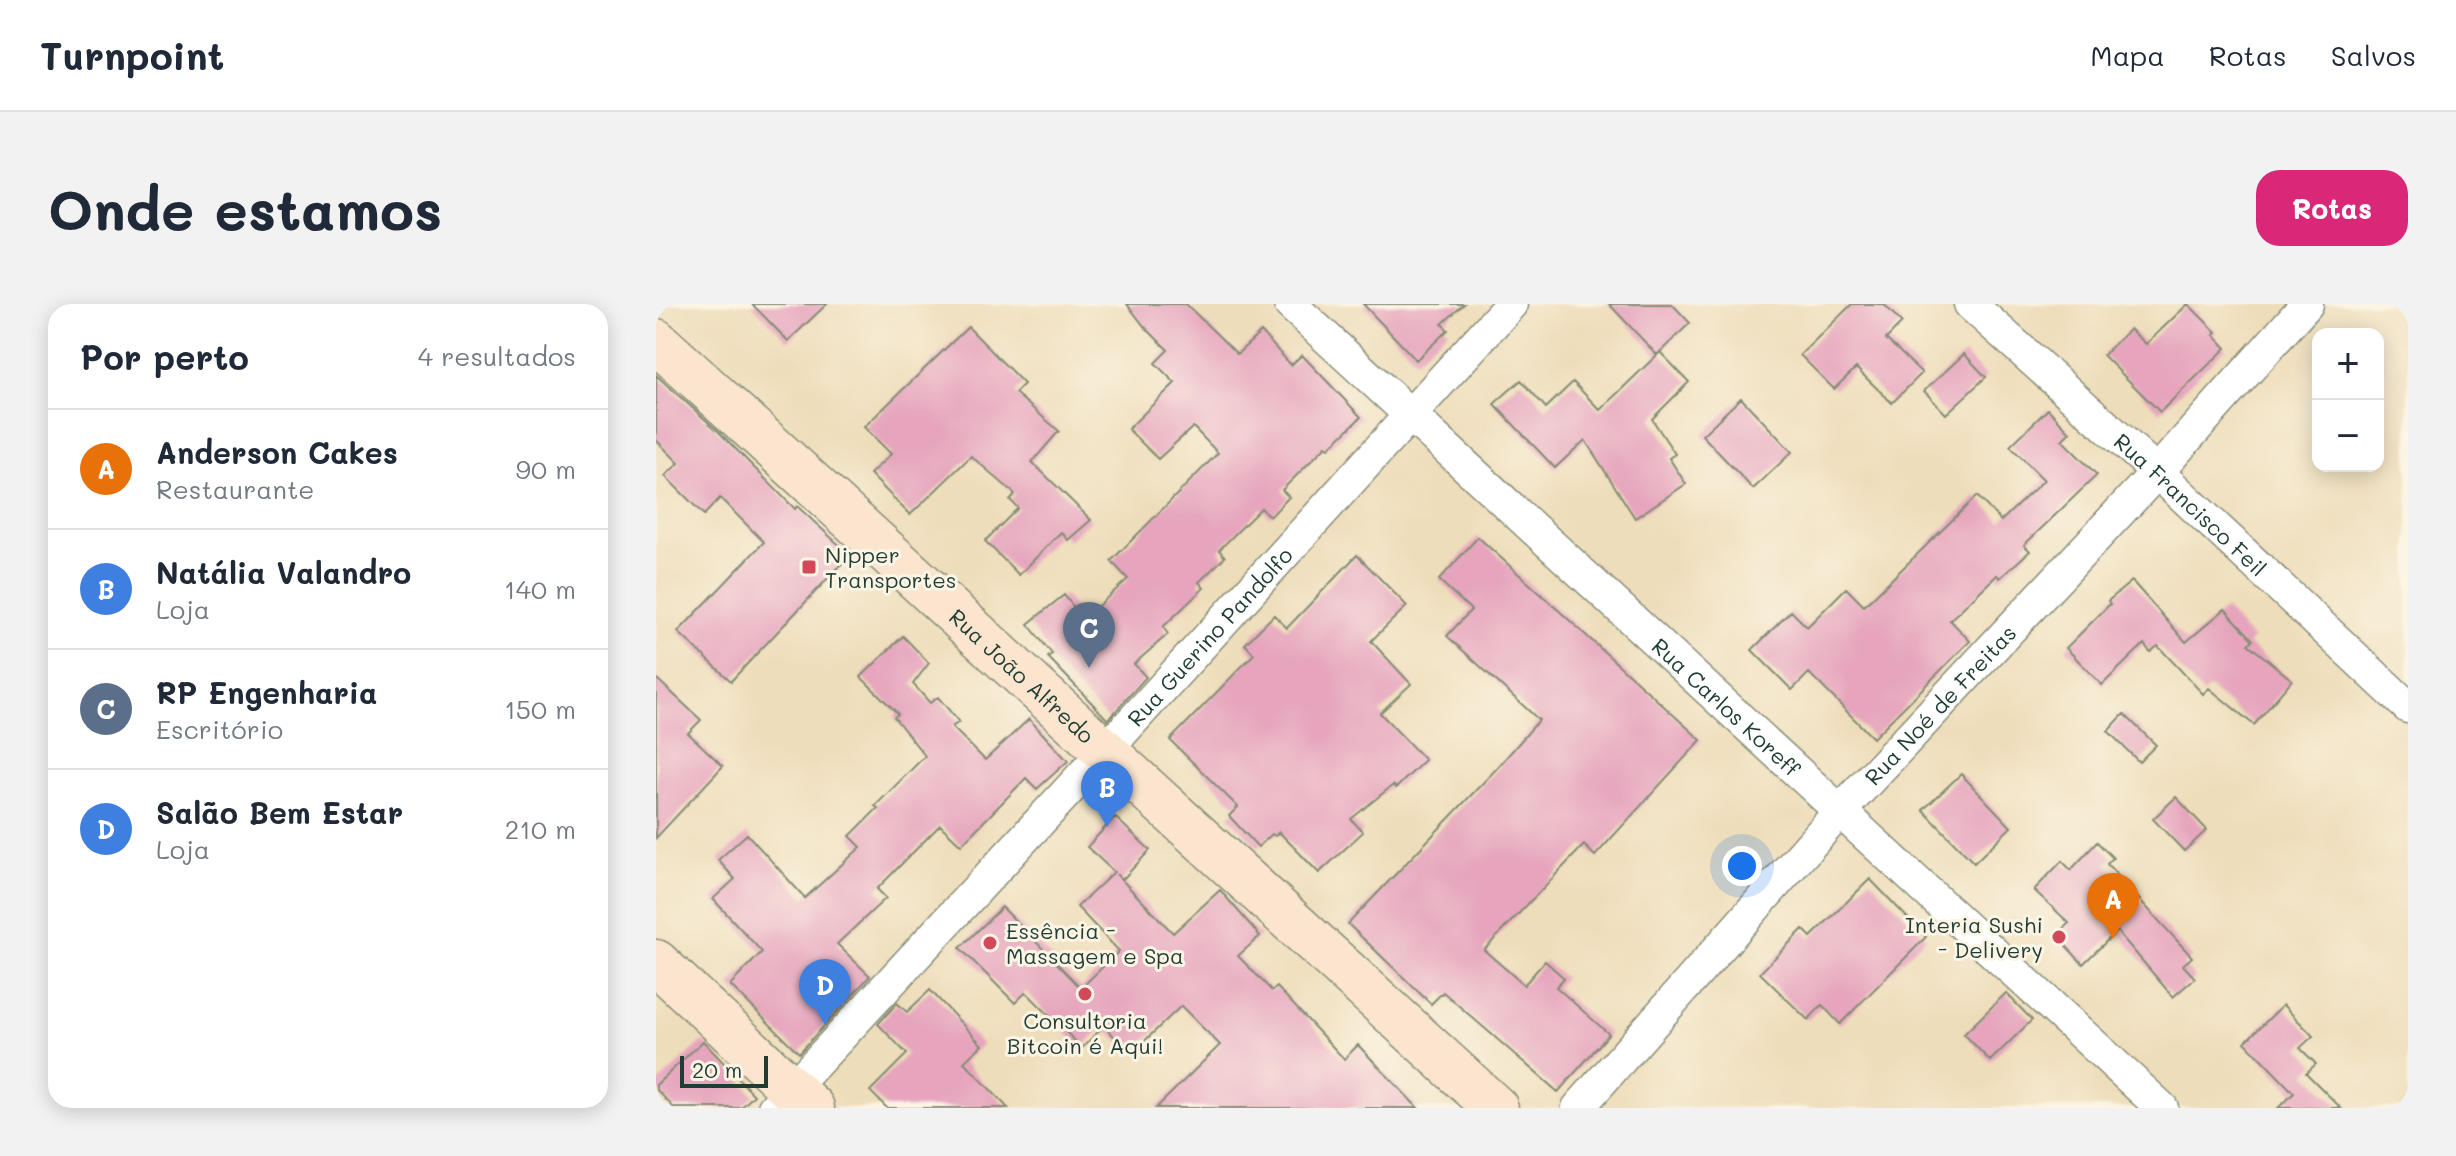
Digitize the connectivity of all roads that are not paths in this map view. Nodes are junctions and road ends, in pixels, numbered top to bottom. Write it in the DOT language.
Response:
graph roads {
  1 [pos="1290,304"];
  2 [pos="1511,304"];
  3 [pos="1970,304"];
  4 [pos="2307,304"];
  5 [pos="656,341"];
  6 [pos="1410,416"];
  7 [pos="2157,472"];
  8 [pos="2408,707"];
  9 [pos="1106,750"];
  10 [pos="1841,810"];
  11 [pos="656,962"];
  12 [pos="793,1102"];
  13 [pos="1496,1108"];
  14 [pos="1578,1108"];
  15 [pos="2162,1108"];
  1 -- 6 [label="street, Rua Carlos Koreff"];
  2 -- 6 [label="street, Rua Guerino Pandolfo"];
  3 -- 7 [label="street, Rua Francisco Feil"];
  4 -- 7 [label="street, Rua Noé de Freitas"];
  5 -- 9 [label="street, Rua João Alfredo"];
  6 -- 9 [label="street, Rua Guerino Pandolfo"];
  6 -- 10 [label="street, Rua Carlos Koreff"];
  7 -- 8 [label="street, Rua Francisco Feil"];
  7 -- 10 [label="street, Rua Noé de Freitas"];
  9 -- 12 [label="street, Rua Guerino Pandolfo"];
  9 -- 13 [label="street, Rua João Alfredo"];
  10 -- 14 [label="street, Rua Noé de Freitas"];
  10 -- 15 [label="street, Rua Carlos Koreff"];
  11 -- 12 [label="street"];
}
